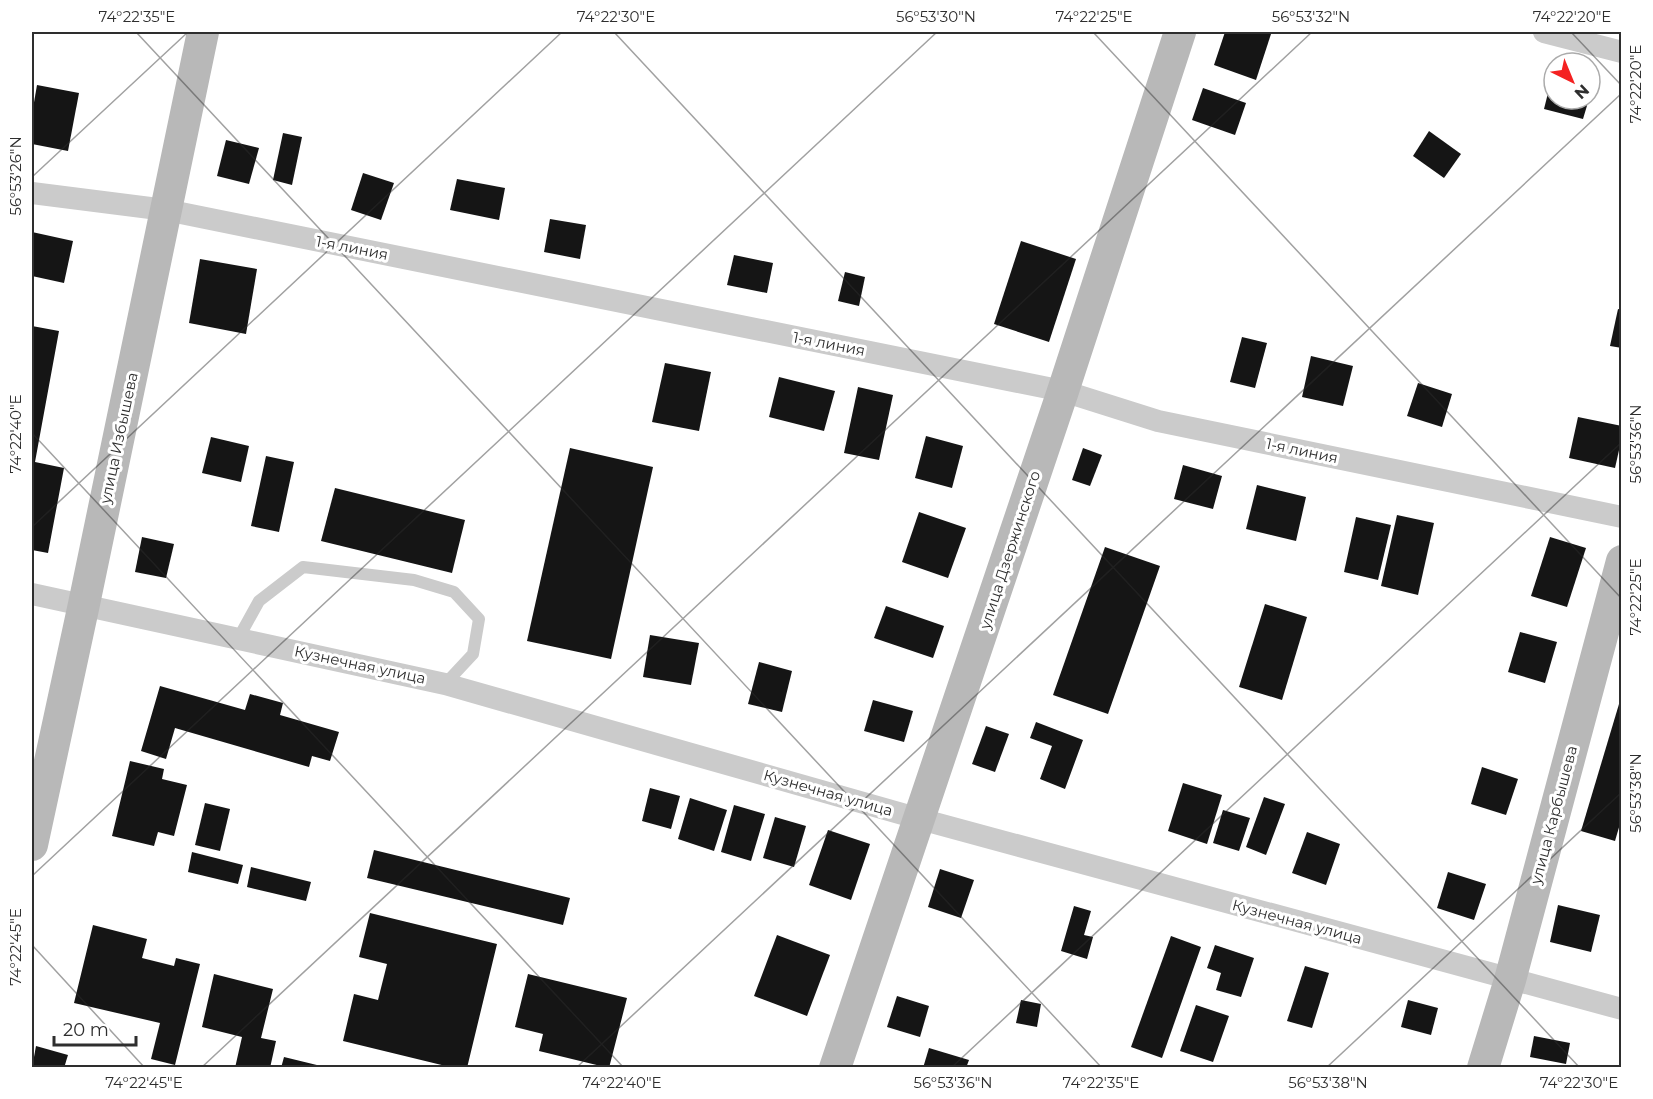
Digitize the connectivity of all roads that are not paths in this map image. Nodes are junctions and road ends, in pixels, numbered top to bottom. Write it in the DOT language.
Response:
graph roads {
  1 [pos="203,32"];
  2 [pos="1180,32"];
  3 [pos="1544,32"];
  4 [pos="1622,52"];
  5 [pos="32,193"];
  6 [pos="166,210"];
  7 [pos="1063,391"];
  8 [pos="1622,517"];
  9 [pos="1622,561"];
  10 [pos="32,594"];
  11 [pos="84,604"];
  12 [pos="238,639"];
  13 [pos="445,684"];
  14 [pos="920,819"];
  15 [pos="32,844"];
  16 [pos="1510,980"];
  17 [pos="1622,1009"];
  18 [pos="835,1068"];
  19 [pos="1483,1068"];
  1 -- 6 [label="street, улица Избышева"];
  2 -- 7 [label="street, улица Дзержинского"];
  3 -- 4 [label="street"];
  5 -- 6 [label="street, 1-я линия"];
  6 -- 7 [label="street, 1-я линия"];
  6 -- 11 [label="street, улица Избышева"];
  7 -- 8 [label="street, 1-я линия"];
  7 -- 14 [label="street, улица Дзержинского"];
  9 -- 16 [label="street, улица Карбышева"];
  10 -- 11 [label="street, Кузнечная улица"];
  11 -- 12 [label="street, Кузнечная улица"];
  11 -- 15 [label="street, улица Избышева"];
  12 -- 13 [label="street, Кузнечная улица"];
  12 -- 13 [label="lane"];
  13 -- 14 [label="street, Кузнечная улица"];
  14 -- 16 [label="street, Кузнечная улица"];
  14 -- 18 [label="street, улица Дзержинского"];
  16 -- 17 [label="street, Кузнечная улица"];
  16 -- 19 [label="street, улица Карбышева"];
}
